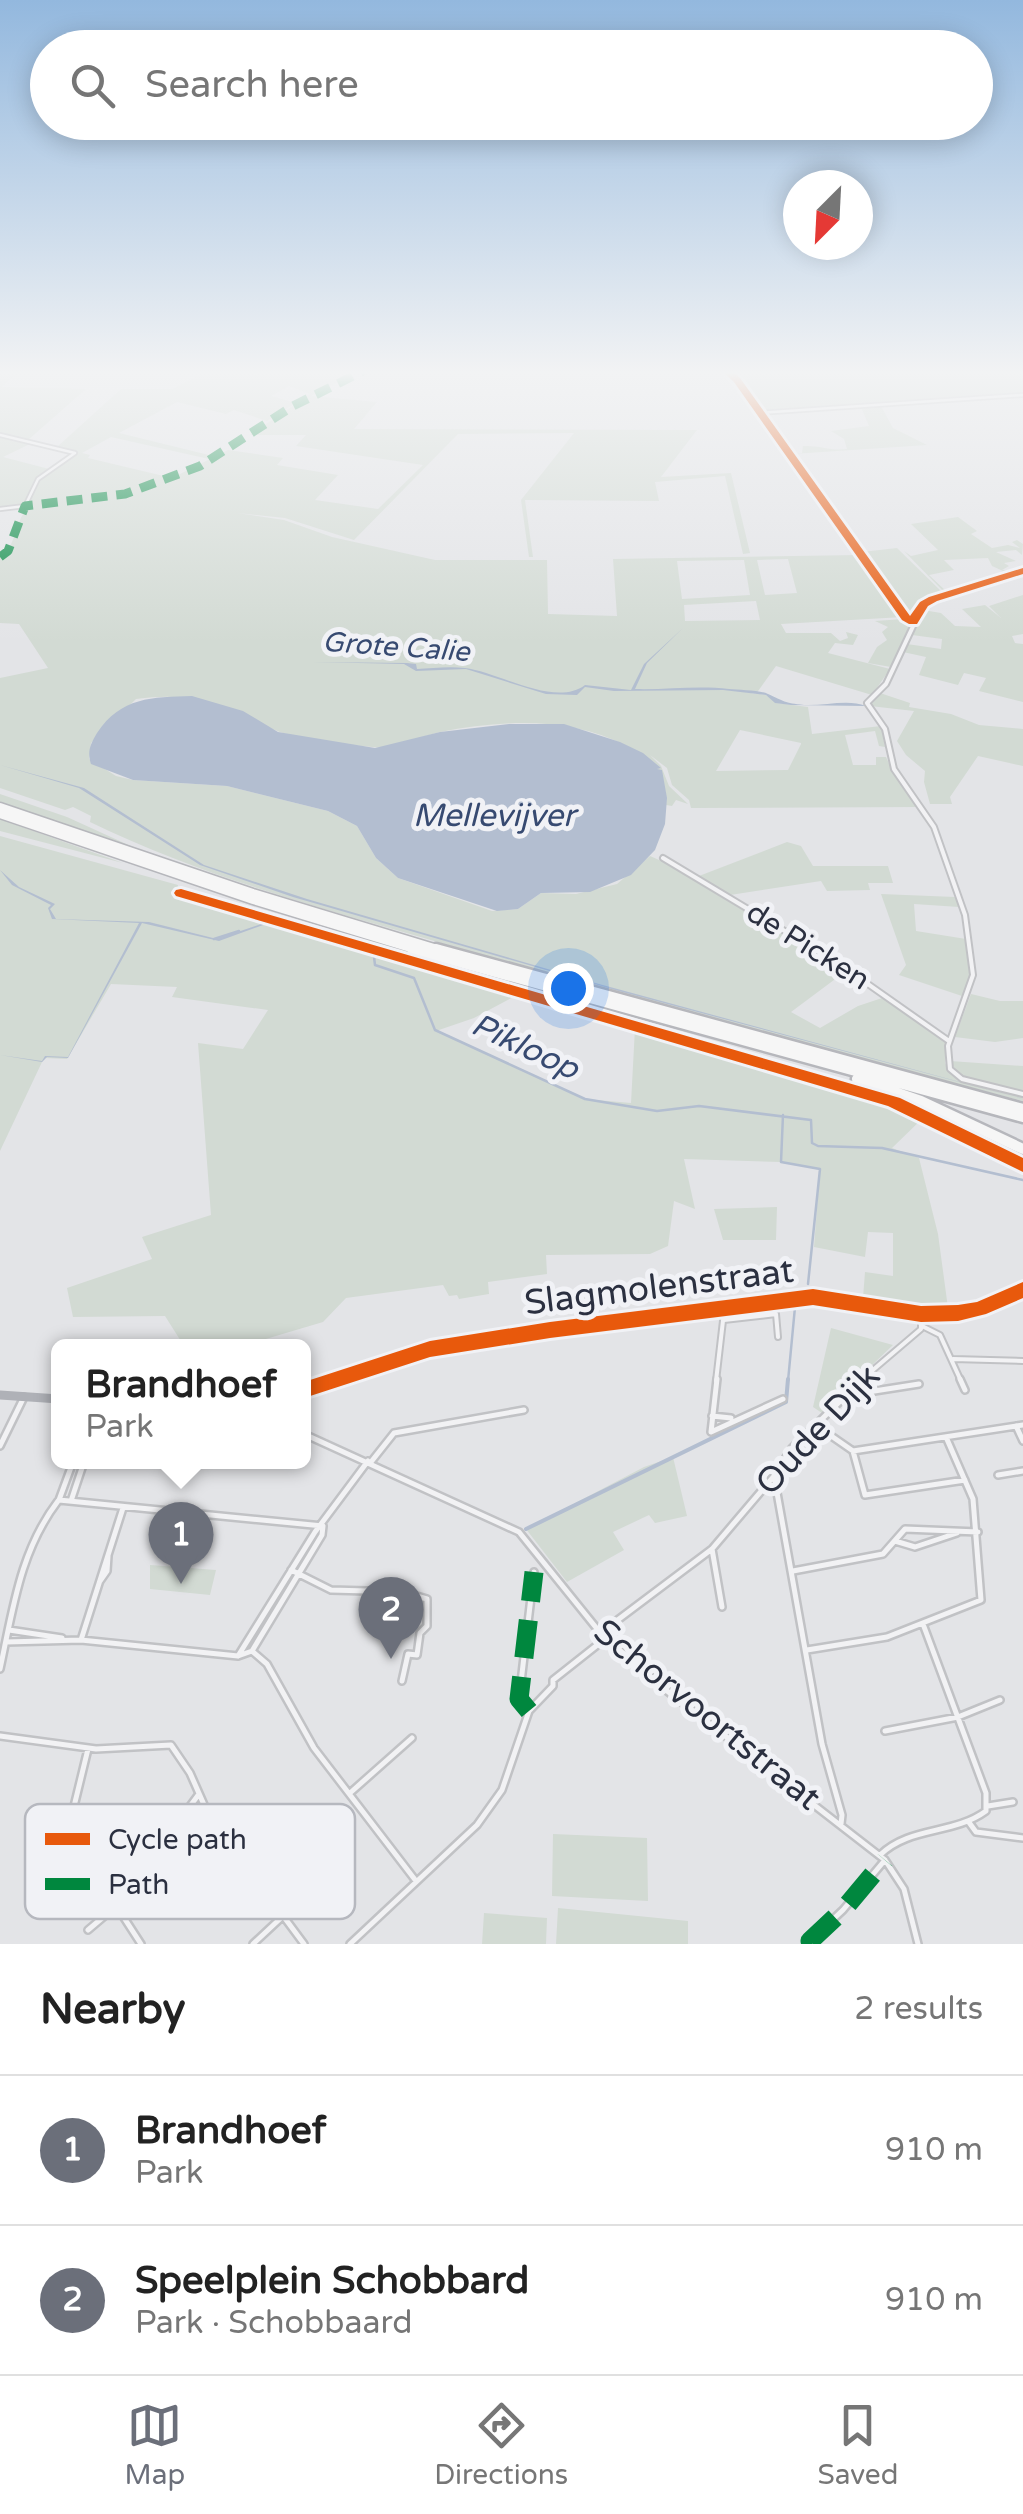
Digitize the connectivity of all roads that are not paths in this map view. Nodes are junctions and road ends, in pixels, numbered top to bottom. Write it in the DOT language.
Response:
graph roads {
  1 [pos="62,462"];
  2 [pos="795,462"];
  3 [pos="0,509"];
  4 [pos="1023,571"];
  5 [pos="914,622"];
  6 [pos="0,811"];
  7 [pos="662,858"];
  8 [pos="180,893"];
  9 [pos="950,1042"];
  10 [pos="823,1064"];
  11 [pos="1023,1094"];
  12 [pos="1023,1110"];
  13 [pos="1023,1118"];
  14 [pos="1023,1149"];
  15 [pos="1023,1166"];
  16 [pos="1023,1290"];
  17 [pos="725,1307"];
  18 [pos="921,1314"];
  19 [pos="724,1320"];
  20 [pos="922,1326"];
  21 [pos="778,1336"];
  22 [pos="950,1359"];
  23 [pos="1023,1361"];
  24 [pos="863,1378"];
  25 [pos="919,1384"];
  26 [pos="311,1388"];
  27 [pos="964,1390"];
  28 [pos="0,1396"];
  29 [pos="24,1396"];
  30 [pos="51,1398"];
  31 [pos="784,1399"];
  32 [pos="524,1410"];
  33 [pos="712,1416"];
  34 [pos="731,1418"];
  35 [pos="814,1424"];
  36 [pos="1019,1425"];
  37 [pos="311,1437"];
  38 [pos="946,1437"];
  39 [pos="1023,1441"];
  40 [pos="0,1446"];
  41 [pos="853,1451"];
  42 [pos="369,1462"];
  43 [pos="71,1469"];
  44 [pos="82,1469"];
  45 [pos="1023,1471"];
  46 [pos="998,1475"];
  47 [pos="774,1476"];
  48 [pos="966,1480"];
  49 [pos="60,1500"];
  50 [pos="71,1500"];
  51 [pos="124,1506"];
  52 [pos="323,1526"];
  53 [pos="978,1532"];
  54 [pos="957,1533"];
  55 [pos="895,1541"];
  56 [pos="712,1549"];
  57 [pos="793,1571"];
  58 [pos="294,1572"];
  59 [pos="534,1572"];
  60 [pos="722,1608"];
  61 [pos="923,1624"];
  62 [pos="8,1630"];
  63 [pos="254,1636"];
  64 [pos="602,1636"];
  65 [pos="66,1640"];
  66 [pos="81,1640"];
  67 [pos="6,1642"];
  68 [pos="806,1650"];
  69 [pos="252,1651"];
  70 [pos="238,1656"];
  71 [pos="0,1668"];
  72 [pos="402,1682"];
  73 [pos="1000,1700"];
  74 [pos="529,1711"];
  75 [pos="958,1717"];
  76 [pos="885,1731"];
  77 [pos="0,1736"];
  78 [pos="412,1738"];
  79 [pos="88,1749"];
  80 [pos="350,1793"];
  81 [pos="199,1794"];
  82 [pos="1013,1802"];
  83 [pos="75,1804"];
  84 [pos="192,1804"];
  85 [pos="203,1804"];
  86 [pos="987,1809"];
  87 [pos="968,1821"];
  88 [pos="841,1824"];
  89 [pos="1023,1838"];
  90 [pos="882,1857"];
  91 [pos="416,1881"];
  92 [pos="102,1919"];
  93 [pos="125,1919"];
  94 [pos="281,1919"];
  95 [pos="286,1919"];
  96 [pos="88,1930"];
  97 [pos="141,1944"];
  98 [pos="253,1944"];
  99 [pos="304,1944"];
  100 [pos="350,1944"];
  101 [pos="812,1944"];
  102 [pos="918,1944"];
  1 -- 3 [label="street"];
  2 -- 5 [label="street"];
  4 -- 5 [label="street"];
  5 -- 9 [label="street"];
  6 -- 10 [label="highway"];
  6 -- 12 [label="highway"];
  7 -- 9 [label="street, de Picken"];
  8 -- 15 [label="street"];
  9 -- 11 [label="street"];
  10 -- 13 [label="highway"];
  10 -- 14 [label="highway"];
  16 -- 18 [label="street, Slagmolenstraat"];
  17 -- 18 [label="street, Slagmolenstraat"];
  17 -- 19 [label="street"];
  17 -- 26 [label="street, Slagmolenstraat"];
  18 -- 20 [label="street"];
  19 -- 21 [label="street"];
  19 -- 33 [label="street"];
  20 -- 22 [label="street"];
  20 -- 24 [label="street, Oude Dijk"];
  22 -- 23 [label="street"];
  22 -- 27 [label="street"];
  24 -- 25 [label="street"];
  24 -- 35 [label="street, Oude Dijk"];
  28 -- 29 [label="street"];
  29 -- 30 [label="street"];
  29 -- 40 [label="street"];
  31 -- 33 [label="street"];
  32 -- 42 [label="street"];
  33 -- 34 [label="street"];
  35 -- 41 [label="street"];
  35 -- 47 [label="street, Oude Dijk"];
  36 -- 38 [label="street"];
  36 -- 39 [label="street"];
  37 -- 42 [label="street, Schorvoortstraat"];
  38 -- 41 [label="street"];
  38 -- 48 [label="street"];
  41 -- 48 [label="street"];
  42 -- 52 [label="street"];
  42 -- 64 [label="street, Schorvoortstraat"];
  43 -- 49 [label="street"];
  44 -- 50 [label="street"];
  45 -- 46 [label="street"];
  47 -- 56 [label="street, Oude Dijk"];
  47 -- 57 [label="street"];
  48 -- 53 [label="street"];
  49 -- 50 [label="street"];
  49 -- 62 [label="street"];
  50 -- 51 [label="street"];
  51 -- 52 [label="street"];
  51 -- 66 [label="street"];
  52 -- 58 [label="street"];
  53 -- 54 [label="street"];
  53 -- 61 [label="street"];
  54 -- 55 [label="street"];
  54 -- 55 [label="street"];
  55 -- 57 [label="street"];
  56 -- 60 [label="street"];
  56 -- 64 [label="street, Oude Dijk"];
  57 -- 68 [label="street"];
  58 -- 63 [label="street"];
  58 -- 72 [label="street"];
  59 -- 74 [label="street"];
  61 -- 68 [label="street"];
  61 -- 75 [label="street"];
  62 -- 65 [label="street"];
  62 -- 67 [label="street"];
  63 -- 69 [label="street"];
  63 -- 70 [label="street"];
  64 -- 74 [label="street, Oude Dijk"];
  64 -- 88 [label="street, Schorvoortstraat"];
  65 -- 66 [label="street"];
  65 -- 67 [label="street"];
  66 -- 70 [label="street"];
  67 -- 71 [label="street"];
  68 -- 88 [label="street"];
  69 -- 70 [label="street"];
  69 -- 80 [label="street"];
  73 -- 75 [label="street"];
  74 -- 91 [label="street, Oude Dijk"];
  75 -- 76 [label="street"];
  75 -- 86 [label="street"];
  77 -- 79 [label="street"];
  78 -- 80 [label="street"];
  79 -- 81 [label="street"];
  79 -- 83 [label="street"];
  80 -- 91 [label="street"];
  81 -- 84 [label="street"];
  81 -- 85 [label="street"];
  82 -- 86 [label="street"];
  86 -- 87 [label="street"];
  87 -- 89 [label="street"];
  87 -- 90 [label="street"];
  88 -- 90 [label="street, Schorvoortstraat"];
  90 -- 101 [label="street"];
  90 -- 102 [label="street, Schorvoortstraat"];
  91 -- 100 [label="street, Oude Dijk"];
  92 -- 96 [label="street"];
  93 -- 97 [label="street"];
  94 -- 98 [label="street"];
  95 -- 99 [label="street"];
}
